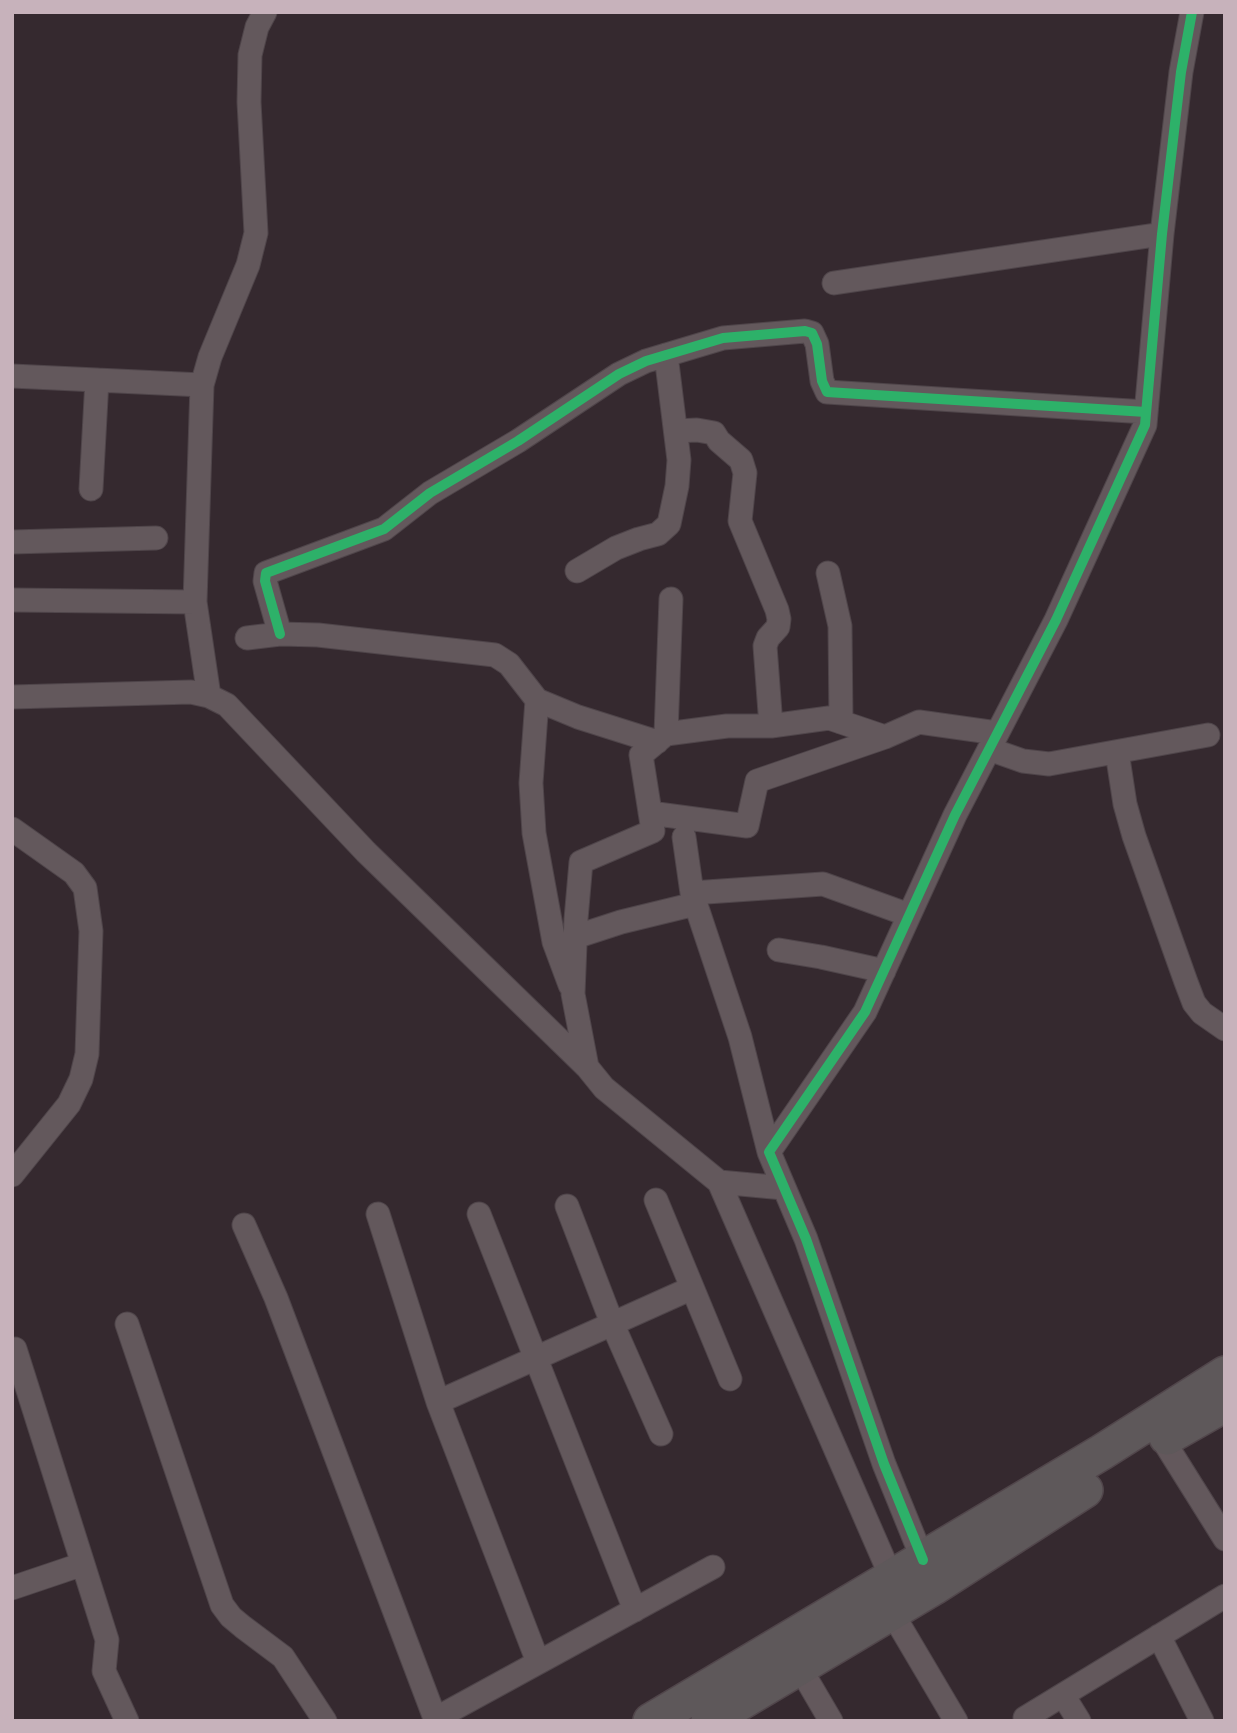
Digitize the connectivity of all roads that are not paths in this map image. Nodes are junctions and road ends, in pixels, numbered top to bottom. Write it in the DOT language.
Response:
graph roads {
  1 [pos="265,12"];
  2 [pos="1192,12"];
  3 [pos="1163,234"];
  4 [pos="834,283"];
  5 [pos="666,355"];
  6 [pos="12,376"];
  7 [pos="97,380"];
  8 [pos="202,385"];
  9 [pos="1146,412"];
  10 [pos="676,432"];
  11 [pos="91,488"];
  12 [pos="156,538"];
  13 [pos="12,542"];
  14 [pos="577,570"];
  15 [pos="828,573"];
  16 [pos="671,598"];
  17 [pos="12,600"];
  18 [pos="195,602"];
  19 [pos="280,634"];
  20 [pos="247,638"];
  21 [pos="209,696"];
  22 [pos="12,697"];
  23 [pos="537,700"];
  24 [pos="841,722"];
  25 [pos="771,726"];
  26 [pos="1208,735"];
  27 [pos="885,737"];
  28 [pos="662,738"];
  29 [pos="993,741"];
  30 [pos="1117,752"];
  31 [pos="650,813"];
  32 [pos="12,830"];
  33 [pos="684,837"];
  34 [pos="693,899"];
  35 [pos="909,915"];
  36 [pos="575,937"];
  37 [pos="779,950"];
  38 [pos="884,971"];
  39 [pos="573,994"];
  40 [pos="1225,1029"];
  41 [pos="587,1066"];
  42 [pos="769,1152"];
  43 [pos="12,1175"];
  44 [pos="719,1182"];
  45 [pos="784,1188"];
  46 [pos="656,1200"];
  47 [pos="567,1206"];
  48 [pos="378,1214"];
  49 [pos="479,1214"];
  50 [pos="244,1225"];
  51 [pos="692,1288"];
  52 [pos="612,1323"];
  53 [pos="127,1324"];
  54 [pos="15,1349"];
  55 [pos="535,1358"];
  56 [pos="1225,1374"];
  57 [pos="730,1379"];
  58 [pos="438,1402"];
  59 [pos="1225,1404"];
  60 [pos="661,1434"];
  61 [pos="1163,1440"];
  62 [pos="1225,1539"];
  63 [pos="923,1560"];
  64 [pos="83,1564"];
  65 [pos="713,1567"];
  66 [pos="12,1588"];
  67 [pos="1225,1597"];
  68 [pos="895,1598"];
  69 [pos="635,1610"];
  70 [pos="1159,1636"];
  71 [pos="538,1662"];
  72 [pos="800,1668"];
  73 [pos="1063,1695"];
  74 [pos="1025,1718"];
  75 [pos="435,1720"];
  76 [pos="127,1721"];
  77 [pos="325,1721"];
  78 [pos="651,1721"];
  79 [pos="709,1721"];
  80 [pos="831,1721"];
  81 [pos="956,1721"];
  82 [pos="1079,1721"];
  83 [pos="1202,1721"];
  1 -- 8 [label="street"];
  2 -- 3 [label="street"];
  3 -- 4 [label="street"];
  3 -- 9 [label="street"];
  5 -- 9 [label="street"];
  5 -- 10 [label="street"];
  5 -- 19 [label="street"];
  6 -- 7 [label="street"];
  7 -- 8 [label="street"];
  7 -- 11 [label="street"];
  8 -- 18 [label="street"];
  9 -- 29 [label="street"];
  10 -- 14 [label="street"];
  10 -- 25 [label="street"];
  12 -- 13 [label="street"];
  15 -- 24 [label="street"];
  16 -- 28 [label="street"];
  17 -- 18 [label="street"];
  18 -- 21 [label="street"];
  19 -- 20 [label="street"];
  19 -- 23 [label="street"];
  21 -- 22 [label="street"];
  21 -- 41 [label="street"];
  23 -- 28 [label="street"];
  23 -- 39 [label="street"];
  24 -- 25 [label="street"];
  24 -- 27 [label="street"];
  25 -- 28 [label="street"];
  26 -- 30 [label="street"];
  27 -- 29 [label="street"];
  27 -- 31 [label="street"];
  28 -- 31 [label="street"];
  29 -- 30 [label="street"];
  29 -- 35 [label="street"];
  30 -- 40 [label="street"];
  31 -- 36 [label="street"];
  32 -- 43 [label="street"];
  33 -- 34 [label="street"];
  34 -- 35 [label="street"];
  34 -- 36 [label="street"];
  34 -- 42 [label="street"];
  35 -- 38 [label="street"];
  36 -- 39 [label="street"];
  37 -- 38 [label="street"];
  38 -- 42 [label="street"];
  39 -- 41 [label="street"];
  41 -- 44 [label="street"];
  42 -- 45 [label="street"];
  44 -- 45 [label="street"];
  44 -- 68 [label="street"];
  45 -- 63 [label="street"];
  46 -- 51 [label="street"];
  47 -- 52 [label="street"];
  48 -- 58 [label="street"];
  49 -- 55 [label="street"];
  50 -- 75 [label="street"];
  51 -- 52 [label="street"];
  51 -- 57 [label="street"];
  52 -- 55 [label="street"];
  52 -- 60 [label="street"];
  53 -- 77 [label="street"];
  54 -- 64 [label="street"];
  55 -- 58 [label="street"];
  55 -- 69 [label="street"];
  56 -- 63 [label="highway"];
  58 -- 71 [label="street"];
  59 -- 61 [label="highway"];
  61 -- 62 [label="street"];
  61 -- 68 [label="highway"];
  63 -- 68 [label="highway"];
  64 -- 66 [label="street"];
  64 -- 76 [label="street"];
  65 -- 69 [label="street"];
  67 -- 70 [label="street"];
  68 -- 72 [label="highway"];
  68 -- 78 [label="highway"];
  68 -- 81 [label="street"];
  69 -- 71 [label="street"];
  70 -- 73 [label="street"];
  70 -- 83 [label="street"];
  71 -- 75 [label="street"];
  72 -- 79 [label="highway"];
  72 -- 80 [label="street"];
  73 -- 74 [label="street"];
  73 -- 82 [label="street"];
}
